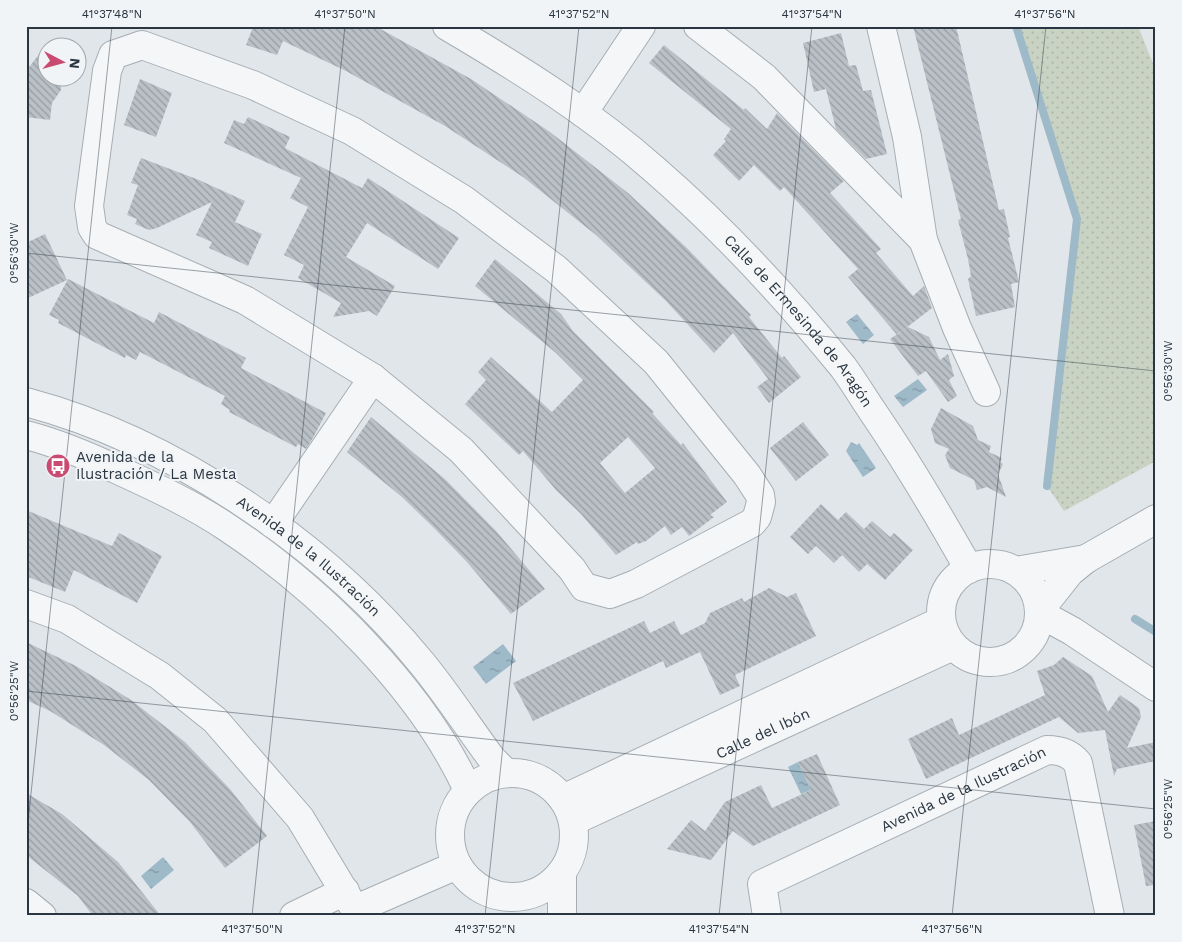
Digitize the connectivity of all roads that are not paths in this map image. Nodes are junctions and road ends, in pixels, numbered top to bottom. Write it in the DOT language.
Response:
graph roads {
  1 [pos="447,26"];
  2 [pos="641,26"];
  3 [pos="698,26"];
  4 [pos="881,26"];
  5 [pos="583,113"];
  6 [pos="924,240"];
  7 [pos="373,378"];
  8 [pos="986,392"];
  9 [pos="26,402"];
  10 [pos="26,435"];
  11 [pos="1156,518"];
  12 [pos="273,524"];
  13 [pos="1086,559"];
  14 [pos="969,568"];
  15 [pos="1016,571"];
  16 [pos="26,604"];
  17 [pos="1039,612"];
  18 [pos="941,621"];
  19 [pos="953,646"];
  20 [pos="1156,687"];
  21 [pos="506,773"];
  22 [pos="468,790"];
  23 [pos="568,810"];
  24 [pos="457,865"];
  25 [pos="562,872"];
  26 [pos="26,903"];
  27 [pos="353,905"];
  28 [pos="518,907"];
  29 [pos="42,916"];
  30 [pos="294,916"];
  31 [pos="562,916"];
  32 [pos="767,916"];
  33 [pos="1110,916"];
  1 -- 5 [label="street, Calle de Ermesinda de Aragón"];
  2 -- 5 [label="street"];
  3 -- 6 [label="street"];
  4 -- 6 [label="street"];
  5 -- 14 [label="street, Calle de Ermesinda de Aragón"];
  6 -- 8 [label="street"];
  7 -- 7 [label="street"];
  7 -- 12 [label="street"];
  9 -- 12 [label="street, Avenida de la Ilustración"];
  10 -- 22 [label="street, Avenida de la Ilustración"];
  11 -- 13 [label="street"];
  12 -- 21 [label="street, Avenida de la Ilustración"];
  13 -- 15 [label="street"];
  13 -- 17 [label="street"];
  14 -- 15 [label="street"];
  14 -- 18 [label="street"];
  15 -- 17 [label="street"];
  16 -- 27 [label="street"];
  17 -- 19 [label="street"];
  17 -- 20 [label="street"];
  18 -- 19 [label="street"];
  18 -- 23 [label="street, Calle del Ibón"];
  19 -- 23 [label="street, Calle del Ibón"];
  21 -- 22 [label="street"];
  21 -- 23 [label="street"];
  22 -- 24 [label="street"];
  23 -- 25 [label="street"];
  24 -- 27 [label="street"];
  24 -- 28 [label="street"];
  25 -- 28 [label="street"];
  25 -- 31 [label="street"];
  26 -- 29 [label="street"];
  27 -- 30 [label="street"];
  32 -- 33 [label="street, Avenida de la Ilustración"];
}
